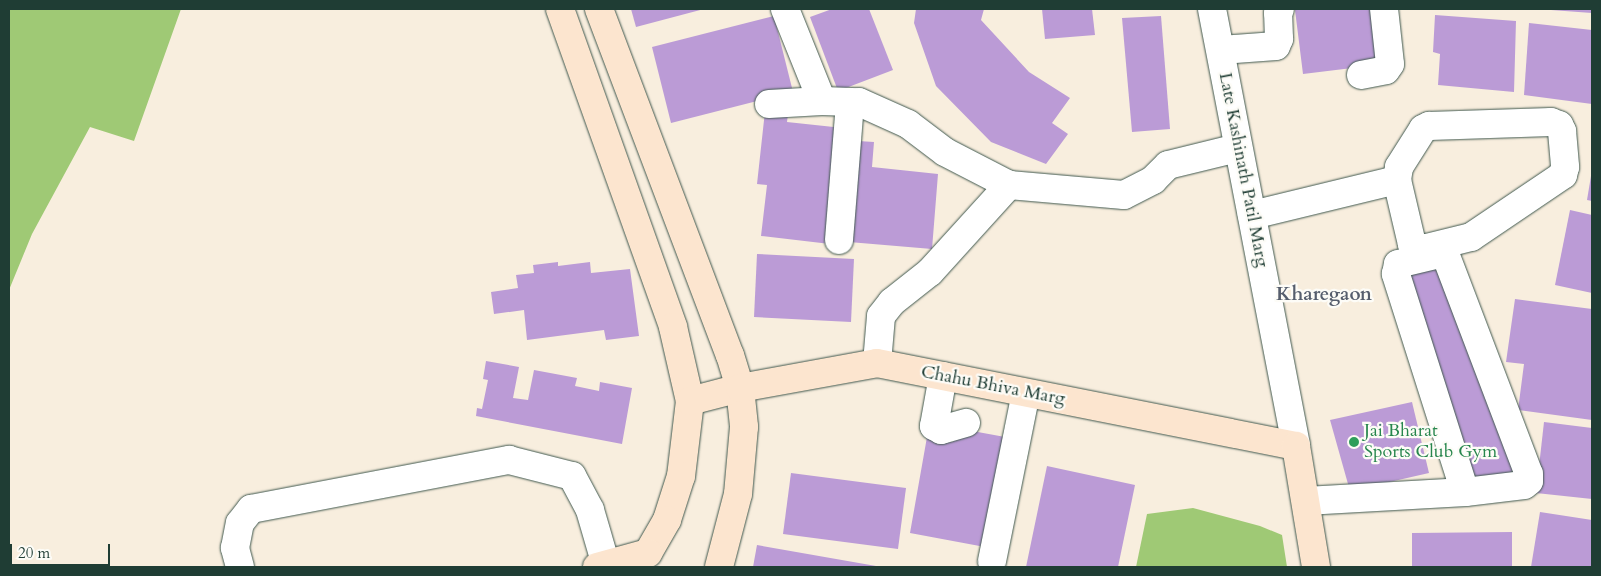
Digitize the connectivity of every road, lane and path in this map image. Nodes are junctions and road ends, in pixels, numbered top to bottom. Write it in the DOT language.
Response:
graph roads {
  1 [pos="560,9"];
  2 [pos="599,9"];
  3 [pos="785,9"];
  4 [pos="1212,9"];
  5 [pos="1280,9"];
  6 [pos="1384,9"];
  7 [pos="1221,50"];
  8 [pos="1361,75"];
  9 [pos="822,101"];
  10 [pos="850,102"];
  11 [pos="769,104"];
  12 [pos="1238,148"];
  13 [pos="1397,180"];
  14 [pos="1009,185"];
  15 [pos="1252,215"];
  16 [pos="840,240"];
  17 [pos="877,363"];
  18 [pos="943,376"];
  19 [pos="740,388"];
  20 [pos="1026,393"];
  21 [pos="690,401"];
  22 [pos="966,423"];
  23 [pos="1296,446"];
  24 [pos="1464,492"];
  25 [pos="1306,501"];
  26 [pos="992,561"];
  27 [pos="602,566"];
  28 [pos="240,567"];
  29 [pos="719,567"];
  30 [pos="1316,567"];
  1 -- 21 [label="street"];
  2 -- 19 [label="street"];
  3 -- 9 [label="street"];
  4 -- 7 [label="street, Late Kashinath Patil Marg"];
  5 -- 7 [label="street"];
  6 -- 8 [label="street"];
  7 -- 12 [label="street, Late Kashinath Patil Marg"];
  9 -- 10 [label="street"];
  9 -- 11 [label="street"];
  10 -- 14 [label="street"];
  10 -- 16 [label="street"];
  12 -- 14 [label="street"];
  12 -- 15 [label="street, Late Kashinath Patil Marg"];
  13 -- 13 [label="street"];
  13 -- 15 [label="street"];
  14 -- 17 [label="street"];
  15 -- 23 [label="street, Late Kashinath Patil Marg"];
  17 -- 18 [label="street, Chahu Bhiva Marg"];
  17 -- 19 [label="street, Chahu Bhiva Marg"];
  18 -- 20 [label="street, Chahu Bhiva Marg"];
  18 -- 22 [label="street"];
  19 -- 21 [label="street, Chahu Bhiva Marg"];
  19 -- 29 [label="street"];
  20 -- 23 [label="street, Chahu Bhiva Marg"];
  20 -- 26 [label="street"];
  21 -- 27 [label="street"];
  23 -- 25 [label="street, Late Kashinath Patil Marg"];
  24 -- 24 [label="street"];
  24 -- 25 [label="street"];
  25 -- 30 [label="street, Late Kashinath Patil Marg"];
  27 -- 28 [label="street"];
}
